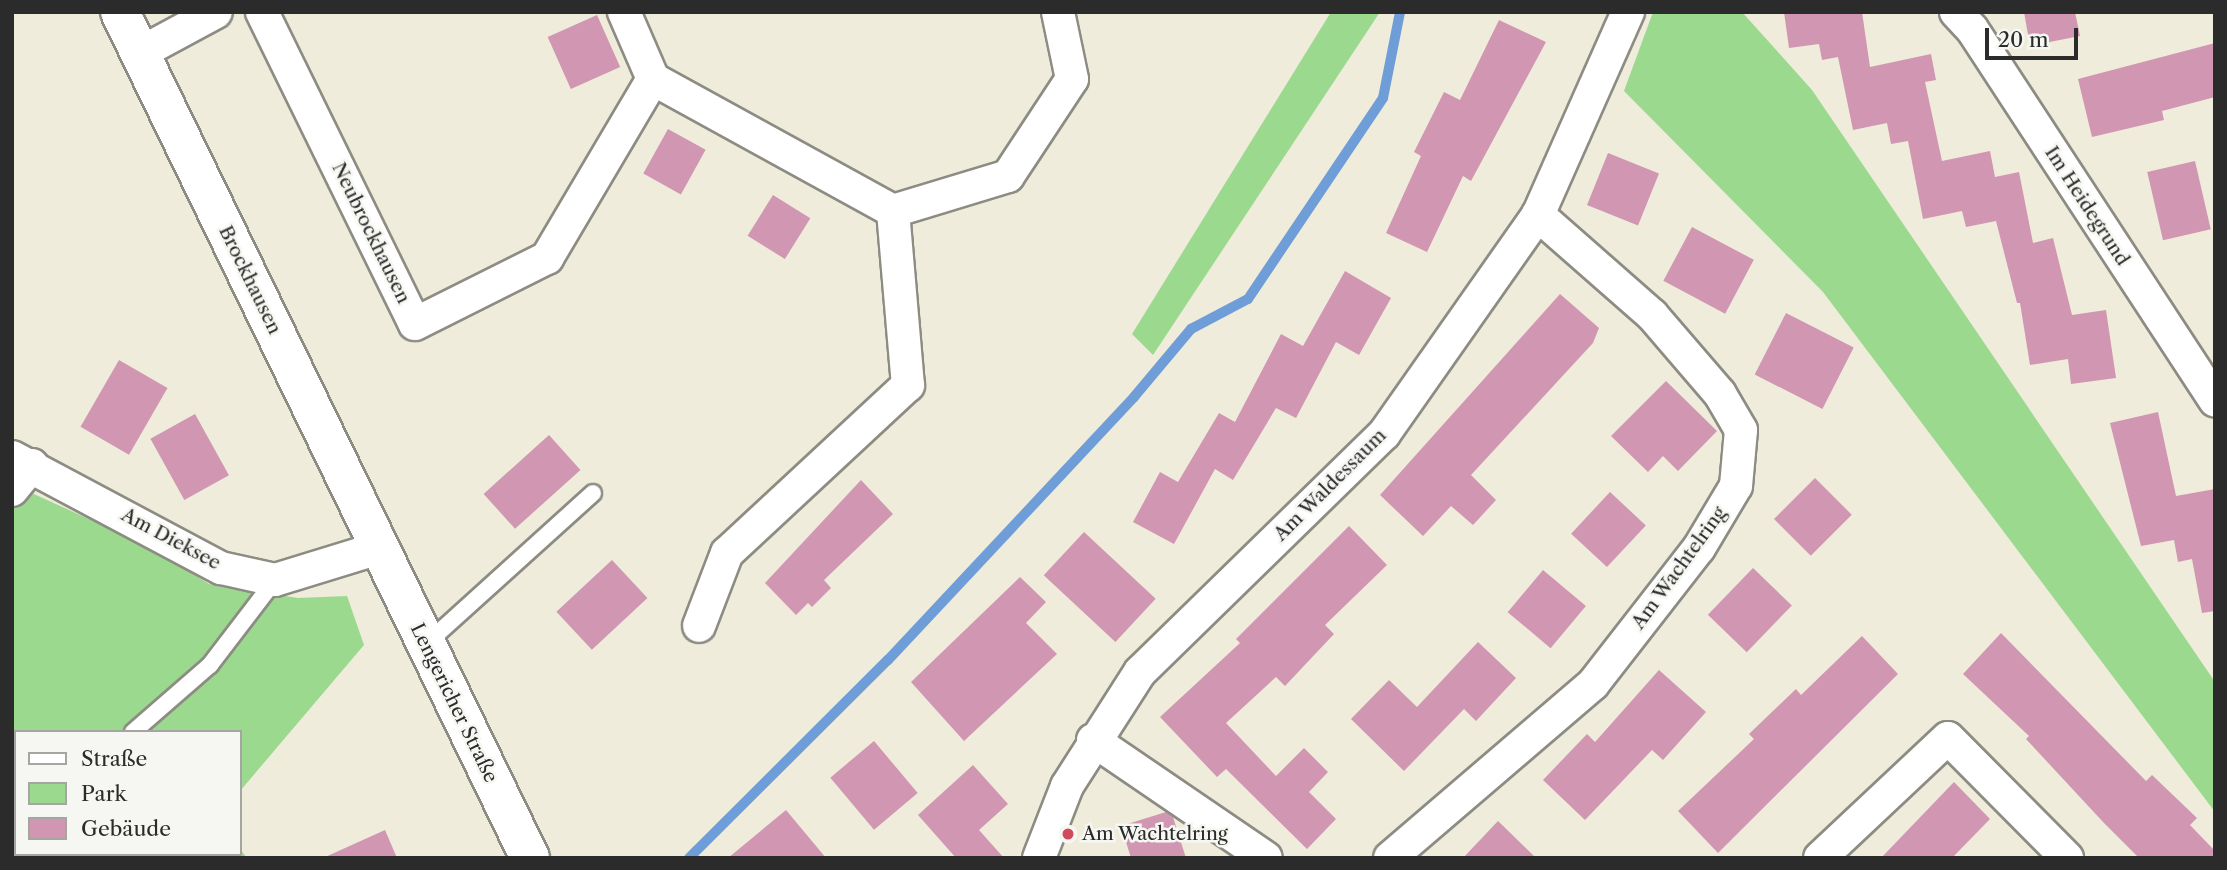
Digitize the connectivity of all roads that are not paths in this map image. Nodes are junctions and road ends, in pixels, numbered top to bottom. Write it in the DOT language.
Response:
graph roads {
  1 [pos="120,12"];
  2 [pos="216,12"];
  3 [pos="262,12"];
  4 [pos="624,12"];
  5 [pos="1058,12"];
  6 [pos="1628,12"];
  7 [pos="1956,12"];
  8 [pos="140,53"];
  9 [pos="653,79"];
  10 [pos="893,211"];
  11 [pos="1538,215"];
  12 [pos="2215,401"];
  13 [pos="22,461"];
  14 [pos="12,490"];
  15 [pos="593,493"];
  16 [pos="379,548"];
  17 [pos="275,580"];
  18 [pos="699,626"];
  19 [pos="426,644"];
  20 [pos="134,730"];
  21 [pos="1093,740"];
  22 [pos="530,858"];
  23 [pos="1039,858"];
  24 [pos="1266,858"];
  25 [pos="1390,858"];
  26 [pos="1820,858"];
  27 [pos="2067,858"];
  1 -- 8 [label="main road, Brockhausen"];
  2 -- 8 [label="street"];
  3 -- 9 [label="street, Neubrockhausen"];
  4 -- 9 [label="street"];
  5 -- 10 [label="street"];
  6 -- 11 [label="street, Am Waldessaum"];
  7 -- 12 [label="street, Im Heidegrund"];
  8 -- 16 [label="main road, Brockhausen"];
  9 -- 10 [label="street"];
  10 -- 18 [label="street"];
  11 -- 21 [label="street, Am Waldessaum"];
  11 -- 25 [label="street, Am Wachtelring"];
  13 -- 14 [label="street"];
  13 -- 17 [label="street, Am Dieksee"];
  15 -- 19 [label="lane"];
  16 -- 17 [label="street, Am Dieksee"];
  16 -- 19 [label="main road, Lengericher Straße"];
  17 -- 20 [label="lane"];
  19 -- 22 [label="main road, Lengericher Straße"];
  21 -- 23 [label="street, Am Waldessaum"];
  21 -- 24 [label="street"];
  26 -- 27 [label="street"];
}
